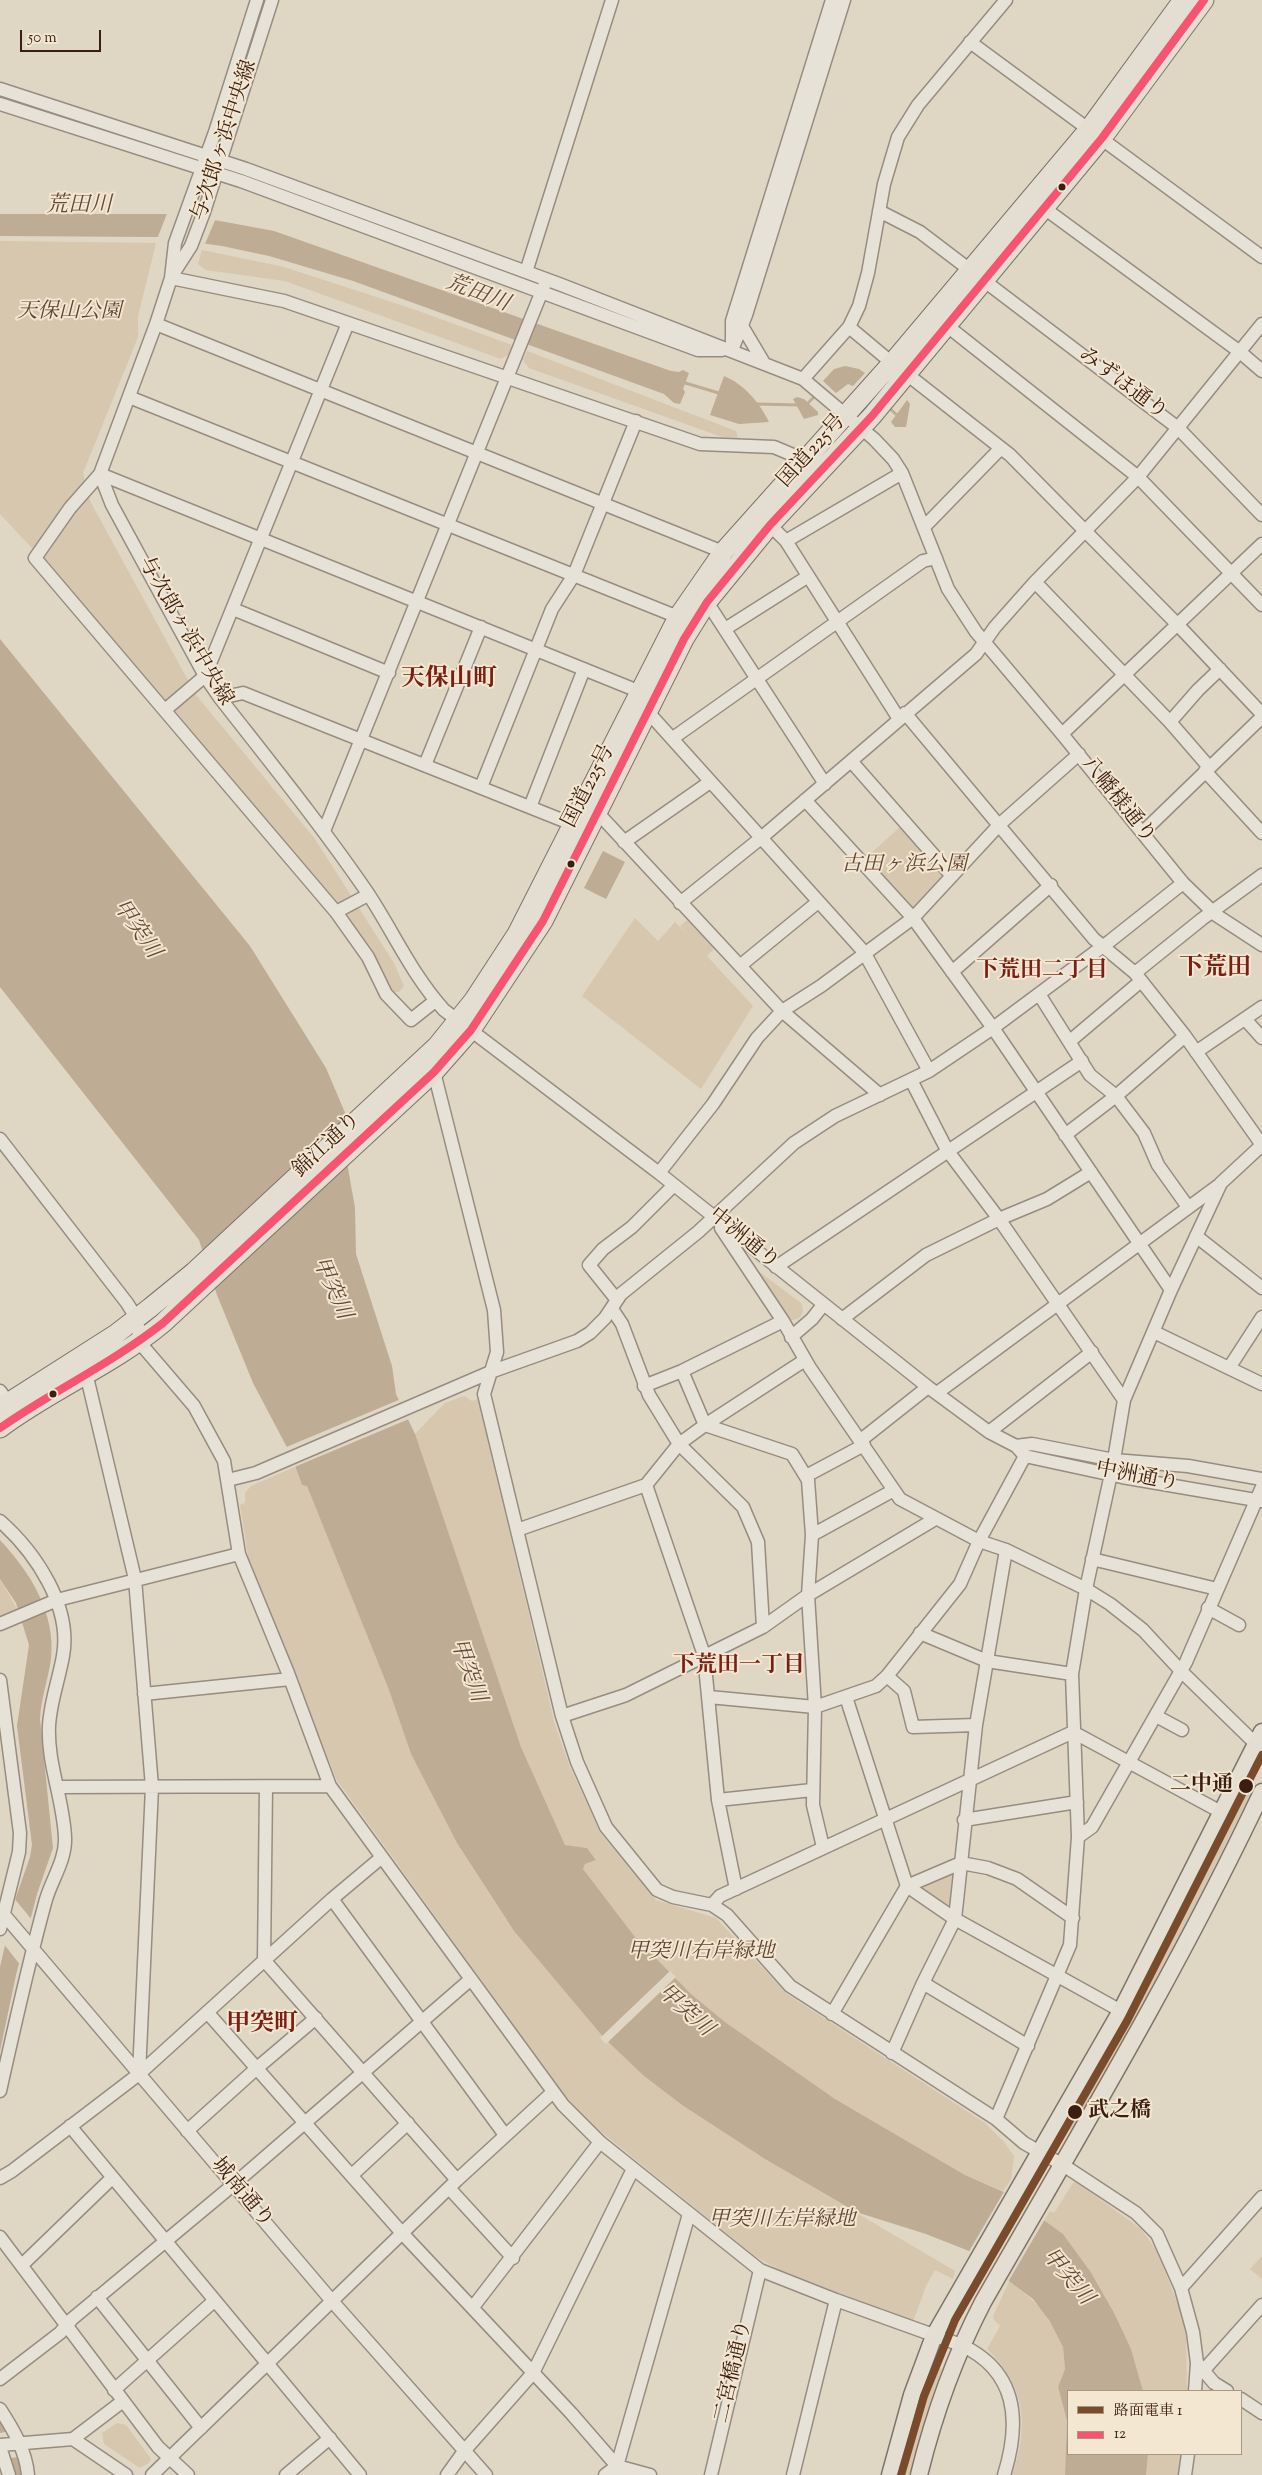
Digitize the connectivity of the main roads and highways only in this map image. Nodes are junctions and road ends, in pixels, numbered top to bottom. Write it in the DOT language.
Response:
graph roads {
  1 [pos="1183,0"];
  2 [pos="1204,0"];
  3 [pos="1096,134"];
  4 [pos="977,274"];
  5 [pos="465,1026"];
  6 [pos="2,1400"];
  7 [pos="0,1428"];
  8 [pos="1260,1742"];
  9 [pos="1262,1792"];
  10 [pos="890,2475"];
  11 [pos="919,2475"];
  1 -- 3 [label="highway, 国道225号"];
  2 -- 3 [label="highway, 国道225号"];
  3 -- 4 [label="highway, 国道225号"];
  3 -- 4 [label="highway, 国道225号"];
  4 -- 5 [label="highway, 国道225号"];
  4 -- 5 [label="highway, 国道225号"];
  5 -- 6 [label="highway, 錦江通り"];
  5 -- 7 [label="highway, 錦江通り"];
  8 -- 10 [label="main road"];
  9 -- 11 [label="main road"];
}
